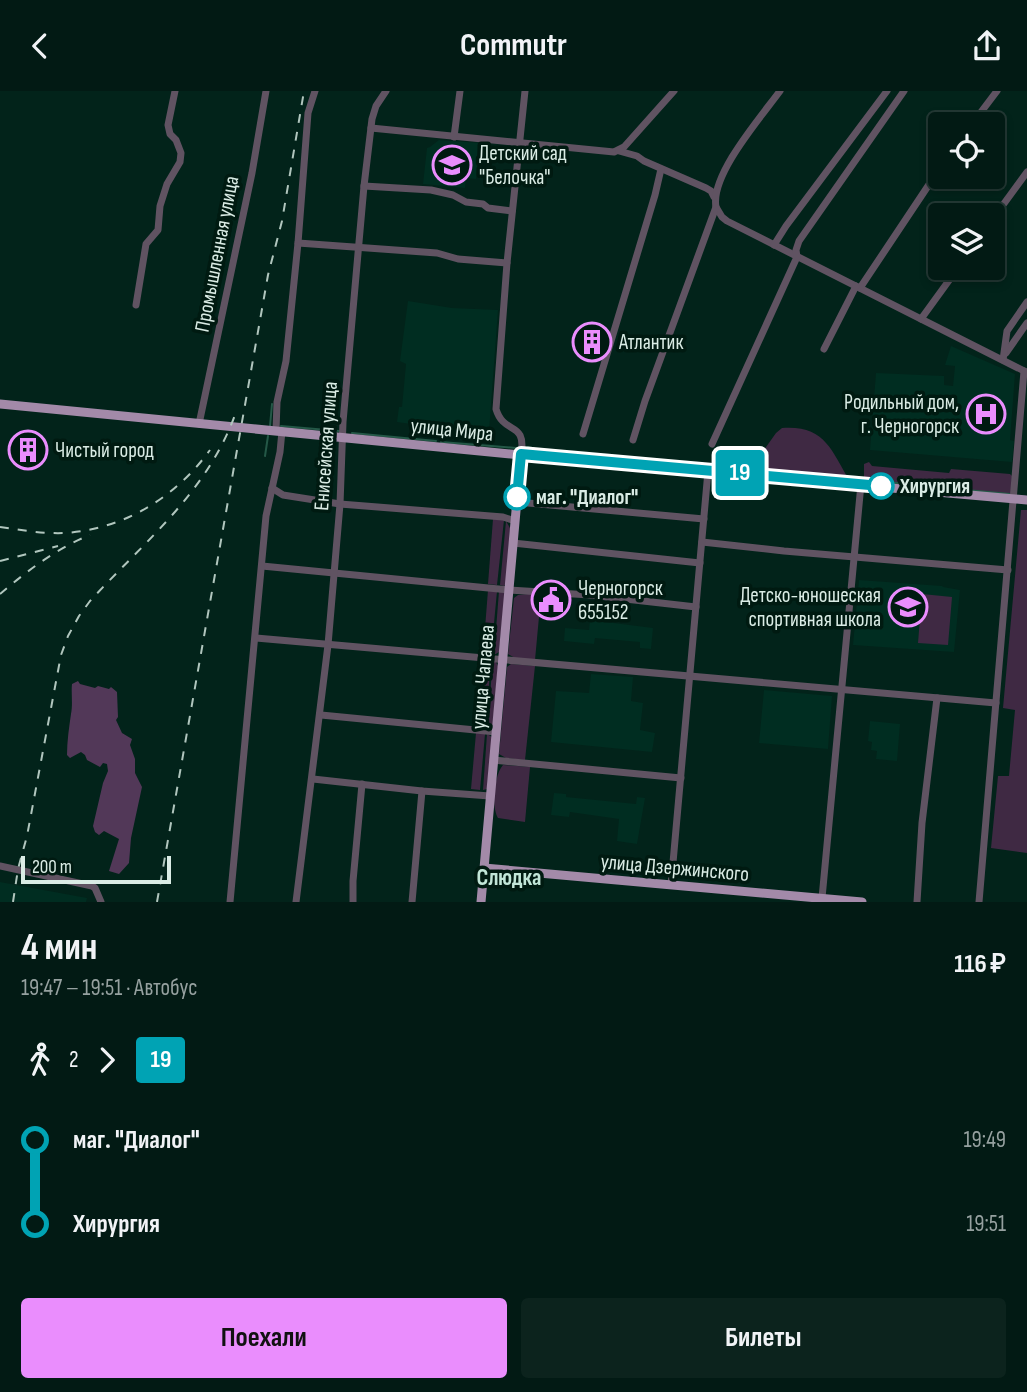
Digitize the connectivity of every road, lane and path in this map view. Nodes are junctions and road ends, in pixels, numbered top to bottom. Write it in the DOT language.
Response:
graph roads {
  1 [pos="174,91"];
  2 [pos="266,91"];
  3 [pos="315,91"];
  4 [pos="386,91"];
  5 [pos="460,91"];
  6 [pos="525,91"];
  7 [pos="674,91"];
  8 [pos="780,91"];
  9 [pos="887,91"];
  10 [pos="904,91"];
  11 [pos="997,91"];
  12 [pos="981,112"];
  13 [pos="371,128"];
  14 [pos="454,137"];
  15 [pos="631,139"];
  16 [pos="521,143"];
  17 [pos="619,151"];
  18 [pos="636,156"];
  19 [pos="661,169"];
  20 [pos="1027,171"];
  21 [pos="364,186"];
  22 [pos="928,186"];
  23 [pos="714,198"];
  24 [pos="1004,203"];
  25 [pos="716,207"];
  26 [pos="512,211"];
  27 [pos="298,243"];
  28 [pos="774,245"];
  29 [pos="359,247"];
  30 [pos="797,257"];
  31 [pos="507,263"];
  32 [pos="949,280"];
  33 [pos="858,288"];
  34 [pos="1027,302"];
  35 [pos="136,305"];
  36 [pos="921,319"];
  37 [pos="1027,323"];
  38 [pos="824,349"];
  39 [pos="1003,360"];
  40 [pos="1026,371"];
  41 [pos="0,404"];
  42 [pos="200,424"];
  43 [pos="279,431"];
  44 [pos="583,434"];
  45 [pos="343,437"];
  46 [pos="633,440"];
  47 [pos="712,444"];
  48 [pos="521,454"];
  49 [pos="708,471"];
  50 [pos="861,484"];
  51 [pos="272,488"];
  52 [pos="1014,499"];
  53 [pos="1027,500"];
  54 [pos="517,502"];
  55 [pos="340,503"];
  56 [pos="704,519"];
  57 [pos="515,521"];
  58 [pos="702,542"];
  59 [pos="513,543"];
  60 [pos="854,556"];
  61 [pos="700,563"];
  62 [pos="262,566"];
  63 [pos="1008,570"];
  64 [pos="334,573"];
  65 [pos="509,590"];
  66 [pos="696,607"];
  67 [pos="256,638"];
  68 [pos="328,646"];
  69 [pos="503,659"];
  70 [pos="690,676"];
  71 [pos="842,690"];
  72 [pos="937,698"];
  73 [pos="996,703"];
  74 [pos="321,715"];
  75 [pos="496,732"];
  76 [pos="493,760"];
  77 [pos="681,778"];
  78 [pos="313,779"];
  79 [pos="362,784"];
  80 [pos="422,791"];
  81 [pos="490,796"];
  82 [pos="0,866"];
  83 [pos="484,867"];
  84 [pos="671,885"];
  85 [pos="750,897"];
  86 [pos="774,898"];
  87 [pos="822,898"];
  88 [pos="101,902"];
  89 [pos="230,902"];
  90 [pos="296,902"];
  91 [pos="353,902"];
  92 [pos="412,902"];
  93 [pos="481,902"];
  94 [pos="862,902"];
  95 [pos="917,902"];
  96 [pos="979,902"];
  1 -- 35 [label="street"];
  2 -- 42 [label="street, Промышленная улица"];
  3 -- 27 [label="street"];
  4 -- 13 [label="street, Енисейская улица"];
  5 -- 14 [label="street"];
  6 -- 16 [label="street"];
  7 -- 15 [label="street"];
  8 -- 23 [label="street"];
  9 -- 28 [label="street"];
  10 -- 30 [label="street"];
  11 -- 12 [label="street"];
  13 -- 14 [label="street"];
  13 -- 21 [label="street, Енисейская улица"];
  14 -- 16 [label="street"];
  15 -- 17 [label="street"];
  15 -- 18 [label="street"];
  16 -- 17 [label="street"];
  16 -- 26 [label="street"];
  17 -- 18 [label="street"];
  18 -- 19 [label="street"];
  19 -- 23 [label="street"];
  19 -- 44 [label="street"];
  20 -- 24 [label="street"];
  21 -- 26 [label="street"];
  21 -- 29 [label="street, Енисейская улица"];
  22 -- 33 [label="street"];
  23 -- 25 [label="street"];
  25 -- 28 [label="street"];
  25 -- 46 [label="street"];
  26 -- 31 [label="street"];
  27 -- 29 [label="street"];
  27 -- 43 [label="street"];
  28 -- 30 [label="street"];
  29 -- 31 [label="street"];
  29 -- 45 [label="street, Енисейская улица"];
  30 -- 33 [label="street"];
  30 -- 47 [label="street"];
  31 -- 48 [label="street"];
  32 -- 36 [label="street"];
  33 -- 36 [label="street"];
  33 -- 38 [label="street"];
  34 -- 39 [label="street"];
  36 -- 39 [label="street"];
  37 -- 39 [label="street"];
  39 -- 40 [label="street"];
  40 -- 52 [label="street"];
  41 -- 42 [label="main road, улица Мира"];
  42 -- 43 [label="main road, улица Мира"];
  43 -- 45 [label="main road, улица Мира"];
  43 -- 51 [label="street"];
  45 -- 48 [label="main road, улица Мира"];
  45 -- 55 [label="street, Енисейская улица"];
  48 -- 49 [label="main road, улица Мира"];
  48 -- 54 [label="main road, улица Чапаева"];
  49 -- 50 [label="main road, улица Мира"];
  49 -- 56 [label="street"];
  50 -- 52 [label="main road, улица Мира"];
  50 -- 60 [label="street"];
  51 -- 55 [label="street"];
  51 -- 62 [label="street"];
  52 -- 53 [label="main road, улица Мира"];
  52 -- 63 [label="street"];
  54 -- 56 [label="street"];
  54 -- 57 [label="main road, улица Чапаева"];
  55 -- 57 [label="street"];
  55 -- 64 [label="street, Енисейская улица"];
  56 -- 58 [label="street"];
  57 -- 59 [label="main road, улица Чапаева"];
  58 -- 60 [label="street"];
  58 -- 61 [label="street"];
  59 -- 61 [label="street"];
  59 -- 65 [label="main road, улица Чапаева"];
  60 -- 63 [label="street"];
  60 -- 71 [label="street"];
  61 -- 66 [label="street"];
  62 -- 64 [label="street"];
  62 -- 67 [label="street"];
  63 -- 73 [label="street"];
  64 -- 65 [label="street"];
  64 -- 68 [label="street, Енисейская улица"];
  65 -- 66 [label="street"];
  65 -- 69 [label="main road, улица Чапаева"];
  66 -- 70 [label="street"];
  67 -- 68 [label="street"];
  67 -- 89 [label="street"];
  68 -- 69 [label="street"];
  68 -- 74 [label="street, Енисейская улица"];
  69 -- 70 [label="street"];
  69 -- 75 [label="main road, улица Чапаева"];
  70 -- 71 [label="street"];
  70 -- 77 [label="street"];
  71 -- 72 [label="street"];
  71 -- 87 [label="street"];
  72 -- 73 [label="street"];
  72 -- 95 [label="street"];
  73 -- 96 [label="street"];
  74 -- 75 [label="street"];
  74 -- 78 [label="street, Енисейская улица"];
  75 -- 76 [label="main road, улица Чапаева"];
  76 -- 77 [label="street"];
  76 -- 81 [label="main road, улица Чапаева"];
  77 -- 84 [label="street"];
  78 -- 79 [label="street"];
  78 -- 90 [label="street, Енисейская улица"];
  79 -- 80 [label="street"];
  79 -- 91 [label="street"];
  80 -- 81 [label="street"];
  80 -- 92 [label="street"];
  81 -- 83 [label="main road, улица Чапаева"];
  82 -- 88 [label="street"];
  83 -- 84 [label="main road, улица Дзержинского"];
  83 -- 93 [label="main road, улица Чапаева"];
  84 -- 85 [label="main road, улица Дзержинского"];
  85 -- 86 [label="main road, улица Дзержинского"];
  86 -- 87 [label="main road, улица Дзержинского"];
  87 -- 94 [label="main road, улица Дзержинского"];
}
